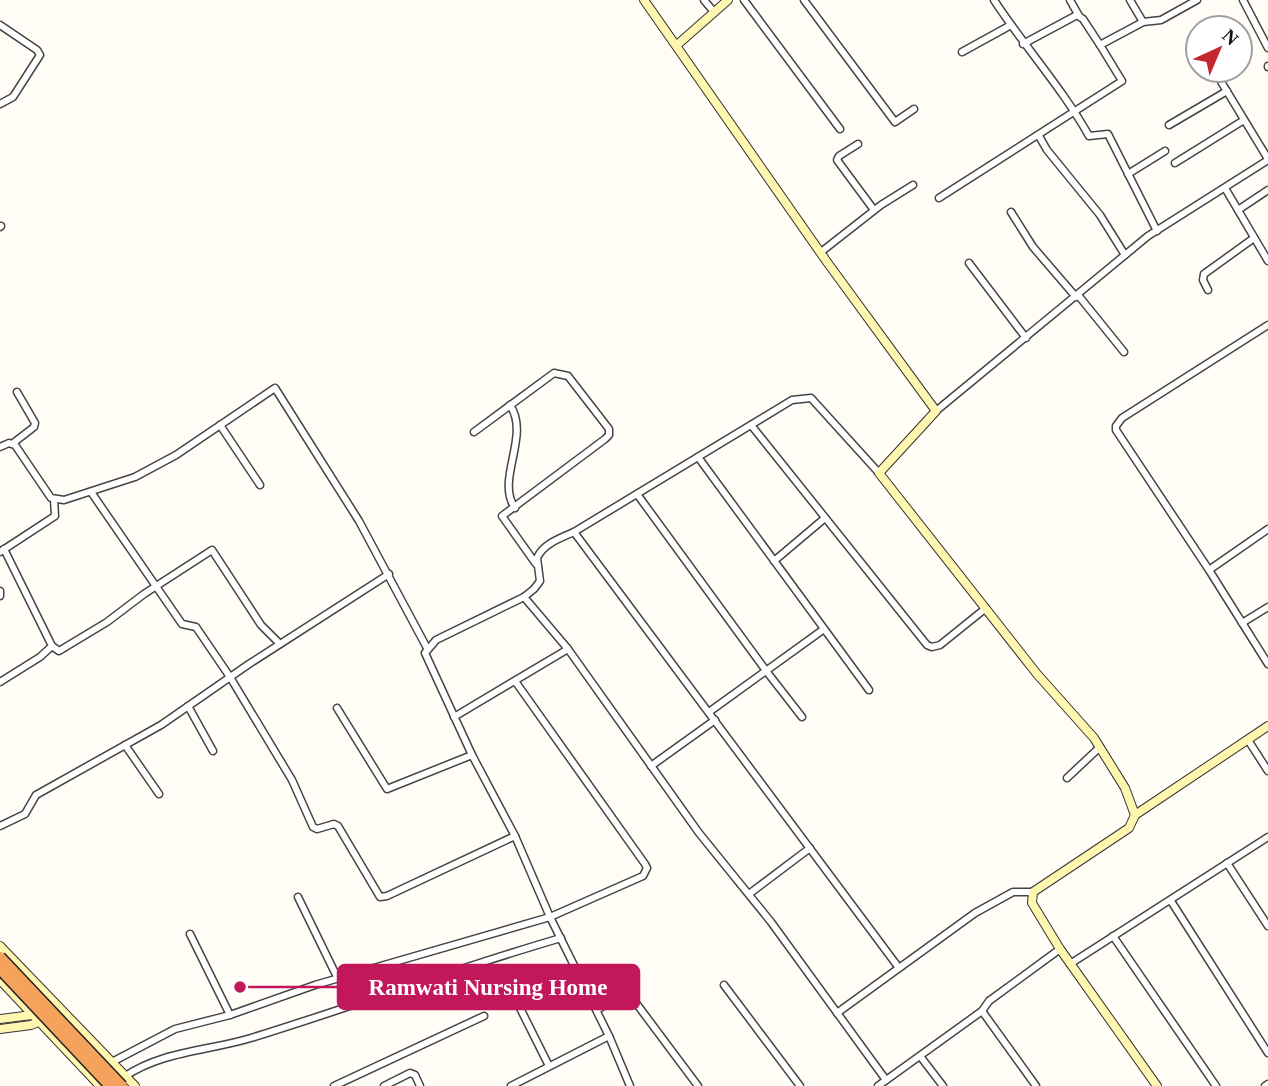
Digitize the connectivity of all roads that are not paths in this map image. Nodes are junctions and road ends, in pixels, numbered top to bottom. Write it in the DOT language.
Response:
graph roads {
  1 [pos="644,0"];
  2 [pos="704,0"];
  3 [pos="728,0"];
  4 [pos="744,0"];
  5 [pos="804,0"];
  6 [pos="994,0"];
  7 [pos="1070,0"];
  8 [pos="1130,0"];
  9 [pos="1197,0"];
  10 [pos="1243,0"];
  11 [pos="714,12"];
  12 [pos="1079,16"];
  13 [pos="1143,22"];
  14 [pos="0,25"];
  15 [pos="1011,25"];
  16 [pos="1023,44"];
  17 [pos="1100,45"];
  18 [pos="677,46"];
  19 [pos="1268,48"];
  20 [pos="962,52"];
  21 [pos="1222,84"];
  22 [pos="1227,92"];
  23 [pos="0,104"];
  24 [pos="914,109"];
  25 [pos="1076,113"];
  26 [pos="1244,120"];
  27 [pos="1169,125"];
  28 [pos="840,130"];
  29 [pos="1040,135"];
  30 [pos="858,144"];
  31 [pos="1165,151"];
  32 [pos="1268,159"];
  33 [pos="1175,163"];
  34 [pos="1128,174"];
  35 [pos="914,186"];
  36 [pos="1225,188"];
  37 [pos="1268,190"];
  38 [pos="939,198"];
  39 [pos="874,210"];
  40 [pos="1238,210"];
  41 [pos="1011,212"];
  42 [pos="1157,231"];
  43 [pos="1254,238"];
  44 [pos="821,252"];
  45 [pos="1125,255"];
  46 [pos="1268,261"];
  47 [pos="969,263"];
  48 [pos="1208,290"];
  49 [pos="1077,296"];
  50 [pos="1268,325"];
  51 [pos="1026,338"];
  52 [pos="1124,352"];
  53 [pos="17,392"];
  54 [pos="510,405"];
  55 [pos="936,411"];
  56 [pos="220,425"];
  57 [pos="751,425"];
  58 [pos="474,432"];
  59 [pos="12,444"];
  60 [pos="0,447"];
  61 [pos="698,457"];
  62 [pos="879,473"];
  63 [pos="260,485"];
  64 [pos="91,492"];
  65 [pos="637,494"];
  66 [pos="54,499"];
  67 [pos="514,508"];
  68 [pos="825,518"];
  69 [pos="1268,529"];
  70 [pos="574,531"];
  71 [pos="2,551"];
  72 [pos="775,562"];
  73 [pos="537,565"];
  74 [pos="1209,570"];
  75 [pos="389,574"];
  76 [pos="156,588"];
  77 [pos="524,597"];
  78 [pos="1268,607"];
  79 [pos="986,608"];
  80 [pos="1242,623"];
  81 [pos="824,629"];
  82 [pos="280,644"];
  83 [pos="52,646"];
  84 [pos="427,648"];
  85 [pos="568,649"];
  86 [pos="1268,664"];
  87 [pos="767,672"];
  88 [pos="230,677"];
  89 [pos="515,681"];
  90 [pos="0,682"];
  91 [pos="869,690"];
  92 [pos="188,706"];
  93 [pos="338,708"];
  94 [pos="709,712"];
  95 [pos="454,717"];
  96 [pos="802,717"];
  97 [pos="715,720"];
  98 [pos="1268,726"];
  99 [pos="1248,740"];
  100 [pos="125,745"];
  101 [pos="1100,747"];
  102 [pos="213,751"];
  103 [pos="472,755"];
  104 [pos="651,766"];
  105 [pos="1268,771"];
  106 [pos="1066,778"];
  107 [pos="159,794"];
  108 [pos="1135,815"];
  109 [pos="0,826"];
  110 [pos="515,836"];
  111 [pos="1268,837"];
  112 [pos="810,848"];
  113 [pos="1227,863"];
  114 [pos="1033,892"];
  115 [pos="749,894"];
  116 [pos="298,897"];
  117 [pos="1171,901"];
  118 [pos="550,916"];
  119 [pos="1268,926"];
  120 [pos="190,934"];
  121 [pos="1114,936"];
  122 [pos="561,938"];
  123 [pos="0,946"];
  124 [pos="1060,949"];
  125 [pos="0,957"];
  126 [pos="18,964"];
  127 [pos="1070,964"];
  128 [pos="899,968"];
  129 [pos="0,969"];
  130 [pos="0,979"];
  131 [pos="338,979"];
  132 [pos="724,985"];
  133 [pos="516,998"];
  134 [pos="52,1000"];
  135 [pos="60,1008"];
  136 [pos="597,1010"];
  137 [pos="982,1012"];
  138 [pos="837,1013"];
  139 [pos="32,1015"];
  140 [pos="230,1015"];
  141 [pos="484,1016"];
  142 [pos="0,1019"];
  143 [pos="40,1023"];
  144 [pos="0,1029"];
  145 [pos="609,1036"];
  146 [pos="88,1037"];
  147 [pos="1268,1052"];
  148 [pos="70,1055"];
  149 [pos="920,1056"];
  150 [pos="112,1062"];
  151 [pos="549,1066"];
  152 [pos="886,1080"];
  153 [pos="124,1081"];
  154 [pos="100,1086"];
  155 [pos="111,1086"];
  156 [pos="135,1086"];
  157 [pos="334,1086"];
  158 [pos="385,1086"];
  159 [pos="420,1086"];
  160 [pos="511,1086"];
  161 [pos="630,1086"];
  162 [pos="698,1086"];
  163 [pos="800,1086"];
  164 [pos="878,1086"];
  165 [pos="943,1086"];
  166 [pos="1036,1086"];
  167 [pos="1157,1086"];
  168 [pos="1216,1086"];
  1 -- 18 [label="street"];
  2 -- 11 [label="street"];
  3 -- 11 [label="street"];
  4 -- 28 [label="street"];
  5 -- 24 [label="street"];
  6 -- 15 [label="street"];
  7 -- 12 [label="street"];
  8 -- 13 [label="street"];
  9 -- 13 [label="street"];
  10 -- 19 [label="street"];
  11 -- 18 [label="street"];
  12 -- 16 [label="street"];
  12 -- 17 [label="street"];
  13 -- 17 [label="street"];
  14 -- 23 [label="street"];
  15 -- 16 [label="street"];
  15 -- 20 [label="street"];
  16 -- 25 [label="street"];
  17 -- 25 [label="street"];
  18 -- 44 [label="street"];
  21 -- 22 [label="street"];
  22 -- 26 [label="street"];
  22 -- 27 [label="street"];
  25 -- 29 [label="street"];
  25 -- 34 [label="street"];
  26 -- 32 [label="street"];
  26 -- 33 [label="street"];
  29 -- 38 [label="street"];
  29 -- 45 [label="street"];
  30 -- 39 [label="street"];
  31 -- 34 [label="street"];
  32 -- 36 [label="street"];
  34 -- 42 [label="street"];
  35 -- 39 [label="street"];
  36 -- 40 [label="street"];
  36 -- 42 [label="street"];
  37 -- 40 [label="street"];
  39 -- 44 [label="street"];
  40 -- 43 [label="street"];
  41 -- 49 [label="street"];
  42 -- 45 [label="street"];
  43 -- 46 [label="street"];
  43 -- 48 [label="street"];
  44 -- 55 [label="street"];
  45 -- 49 [label="street"];
  47 -- 51 [label="street"];
  49 -- 51 [label="street"];
  49 -- 52 [label="street"];
  50 -- 74 [label="street"];
  51 -- 55 [label="street"];
  53 -- 59 [label="street"];
  54 -- 58 [label="street"];
  54 -- 67 [label="street"];
  54 -- 67 [label="street"];
  55 -- 62 [label="street"];
  56 -- 63 [label="street"];
  56 -- 64 [label="street"];
  56 -- 75 [label="street"];
  57 -- 61 [label="street"];
  57 -- 62 [label="street"];
  57 -- 68 [label="street"];
  59 -- 60 [label="street"];
  59 -- 66 [label="street"];
  61 -- 65 [label="street"];
  61 -- 72 [label="street"];
  62 -- 79 [label="street"];
  64 -- 66 [label="street"];
  64 -- 76 [label="street"];
  65 -- 70 [label="street"];
  65 -- 87 [label="street"];
  66 -- 71 [label="street"];
  67 -- 73 [label="street"];
  68 -- 72 [label="street"];
  68 -- 79 [label="street"];
  69 -- 74 [label="street"];
  70 -- 73 [label="street"];
  70 -- 94 [label="street"];
  71 -- 83 [label="street"];
  72 -- 81 [label="street"];
  73 -- 77 [label="street"];
  74 -- 80 [label="street"];
  75 -- 82 [label="street"];
  75 -- 84 [label="street"];
  76 -- 82 [label="street"];
  76 -- 83 [label="street"];
  76 -- 88 [label="street"];
  77 -- 84 [label="street"];
  77 -- 85 [label="street"];
  78 -- 80 [label="street"];
  79 -- 101 [label="street"];
  80 -- 86 [label="street"];
  81 -- 87 [label="street"];
  81 -- 91 [label="street"];
  82 -- 88 [label="street"];
  83 -- 90 [label="street"];
  84 -- 95 [label="street"];
  85 -- 89 [label="street"];
  85 -- 104 [label="street"];
  87 -- 94 [label="street"];
  87 -- 96 [label="street"];
  88 -- 92 [label="street"];
  88 -- 110 [label="street"];
  89 -- 95 [label="street"];
  89 -- 118 [label="street"];
  92 -- 100 [label="street"];
  92 -- 102 [label="street"];
  93 -- 103 [label="street"];
  94 -- 97 [label="street"];
  95 -- 103 [label="street"];
  97 -- 104 [label="street"];
  97 -- 112 [label="street"];
  98 -- 99 [label="street"];
  99 -- 105 [label="street"];
  99 -- 108 [label="street"];
  100 -- 107 [label="street"];
  100 -- 109 [label="street"];
  101 -- 106 [label="street"];
  101 -- 108 [label="street"];
  103 -- 110 [label="street"];
  104 -- 115 [label="street"];
  108 -- 114 [label="street"];
  110 -- 118 [label="street"];
  111 -- 113 [label="street"];
  112 -- 115 [label="street"];
  112 -- 128 [label="street"];
  113 -- 117 [label="street"];
  113 -- 119 [label="street"];
  114 -- 124 [label="street"];
  114 -- 128 [label="street"];
  115 -- 138 [label="street"];
  116 -- 131 [label="street"];
  117 -- 121 [label="street"];
  117 -- 147 [label="street"];
  118 -- 122 [label="street"];
  118 -- 131 [label="street"];
  120 -- 140 [label="street"];
  121 -- 127 [label="street"];
  121 -- 168 [label="street"];
  122 -- 136 [label="street"];
  122 -- 153 [label="street"];
  123 -- 126 [label="street"];
  124 -- 127 [label="street"];
  124 -- 137 [label="street"];
  125 -- 153 [label="highway, bridge"];
  126 -- 130 [label="street"];
  126 -- 134 [label="street"];
  127 -- 167 [label="street"];
  128 -- 138 [label="street"];
  129 -- 155 [label="highway, bridge"];
  130 -- 139 [label="street"];
  131 -- 140 [label="street"];
  132 -- 163 [label="street"];
  133 -- 151 [label="street"];
  134 -- 135 [label="street"];
  134 -- 139 [label="street"];
  135 -- 143 [label="street"];
  135 -- 146 [label="street"];
  136 -- 145 [label="street"];
  136 -- 162 [label="street"];
  137 -- 149 [label="street"];
  137 -- 166 [label="street"];
  138 -- 152 [label="street"];
  139 -- 142 [label="street"];
  139 -- 143 [label="street"];
  140 -- 150 [label="street"];
  141 -- 157 [label="street"];
  143 -- 144 [label="street"];
  143 -- 148 [label="street"];
  145 -- 151 [label="street"];
  145 -- 161 [label="street"];
  146 -- 148 [label="street"];
  146 -- 150 [label="street"];
  148 -- 154 [label="street"];
  149 -- 152 [label="street"];
  149 -- 165 [label="street"];
  150 -- 153 [label="street"];
  151 -- 160 [label="street"];
  152 -- 164 [label="street"];
  153 -- 155 [label="street"];
  153 -- 156 [label="street"];
  158 -- 159 [label="street"];
}
